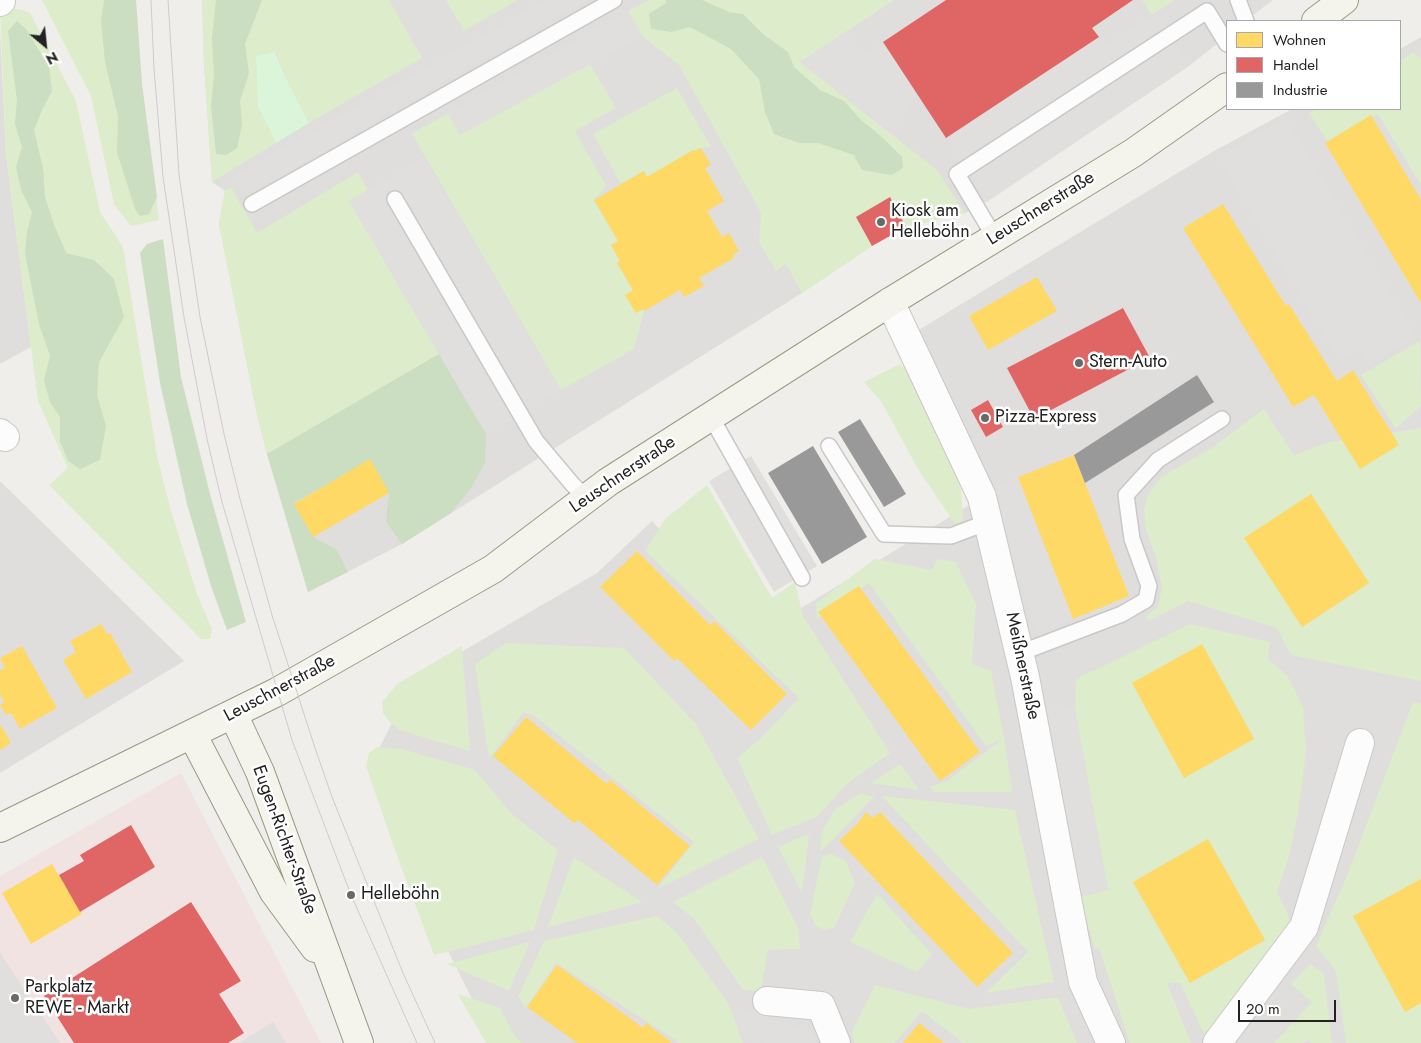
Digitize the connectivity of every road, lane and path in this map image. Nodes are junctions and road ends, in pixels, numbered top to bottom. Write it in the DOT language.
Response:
graph roads {
  1 [pos="614,0"];
  2 [pos="1238,0"];
  3 [pos="1344,0"];
  4 [pos="1246,20"];
  5 [pos="1317,20"];
  6 [pos="1226,42"];
  7 [pos="1226,88"];
  8 [pos="395,199"];
  9 [pos="252,204"];
  10 [pos="995,238"];
  11 [pos="890,302"];
  12 [pos="712,417"];
  13 [pos="1222,419"];
  14 [pos="830,446"];
  15 [pos="587,498"];
  16 [pos="988,522"];
  17 [pos="802,578"];
  18 [pos="1020,653"];
  19 [pos="233,714"];
  20 [pos="192,734"];
  21 [pos="1360,743"];
  22 [pos="0,828"];
  23 [pos="331,969"];
  24 [pos="767,1002"];
  25 [pos="359,1043"];
  26 [pos="836,1043"];
  27 [pos="1111,1043"];
  28 [pos="1217,1043"];
  1 -- 9 [label="lane"];
  2 -- 4 [label="lane"];
  3 -- 5 [label="main road"];
  6 -- 10 [label="lane"];
  7 -- 10 [label="main road, Leuschnerstraße"];
  8 -- 15 [label="lane"];
  10 -- 11 [label="main road, Leuschnerstraße"];
  11 -- 12 [label="main road, Leuschnerstraße"];
  11 -- 16 [label="street, Meißnerstraße"];
  12 -- 15 [label="main road, Leuschnerstraße"];
  12 -- 17 [label="lane"];
  13 -- 18 [label="lane"];
  14 -- 16 [label="lane"];
  15 -- 19 [label="main road, Leuschnerstraße"];
  16 -- 18 [label="street, Meißnerstraße"];
  18 -- 27 [label="street, Meißnerstraße"];
  19 -- 20 [label="main road, Leuschnerstraße"];
  19 -- 23 [label="main road, Eugen-Richter-Straße"];
  20 -- 22 [label="main road, Leuschnerstraße"];
  20 -- 23 [label="main road, Eugen-Richter-Straße"];
  21 -- 28 [label="street"];
  23 -- 25 [label="main road, Eugen-Richter-Straße"];
  24 -- 26 [label="street"];
}
